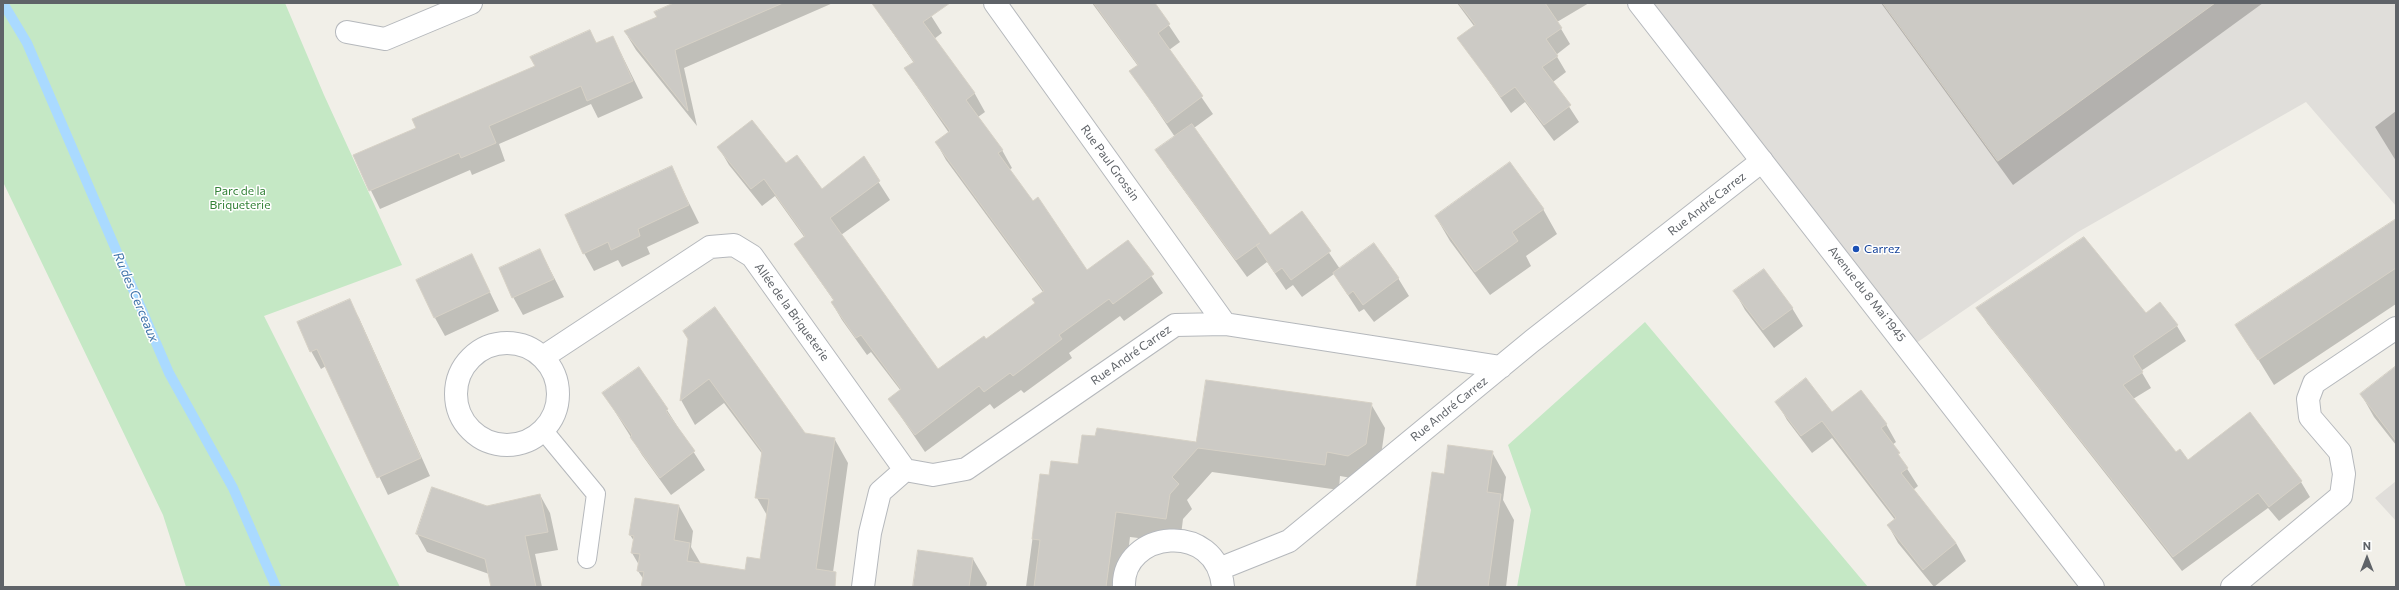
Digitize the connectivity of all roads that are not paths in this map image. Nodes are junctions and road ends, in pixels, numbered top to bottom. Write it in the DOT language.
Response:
graph roads {
  1 [pos="471,3"];
  2 [pos="995,3"];
  3 [pos="1639,3"];
  4 [pos="347,32"];
  5 [pos="1762,161"];
  6 [pos="1225,324"];
  7 [pos="2396,328"];
  8 [pos="543,357"];
  9 [pos="1501,367"];
  10 [pos="543,430"];
  11 [pos="905,470"];
  12 [pos="587,559"];
  13 [pos="1221,578"];
  14 [pos="863,587"];
  15 [pos="1124,587"];
  16 [pos="2093,587"];
  17 [pos="2232,587"];
  1 -- 4 [label="street"];
  2 -- 6 [label="street, Rue Paul Grossin"];
  3 -- 5 [label="street, Avenue du 8 Mai 1945"];
  5 -- 9 [label="street, Rue André Carrez"];
  5 -- 16 [label="street, Avenue du 8 Mai 1945"];
  6 -- 9 [label="street, Rue André Carrez"];
  6 -- 11 [label="street, Rue André Carrez"];
  7 -- 17 [label="street"];
  8 -- 10 [label="street"];
  8 -- 10 [label="street"];
  8 -- 11 [label="street, Allée de la Briqueterie"];
  9 -- 13 [label="street, Rue André Carrez"];
  10 -- 12 [label="lane"];
  11 -- 14 [label="street"];
  13 -- 15 [label="street"];
}
